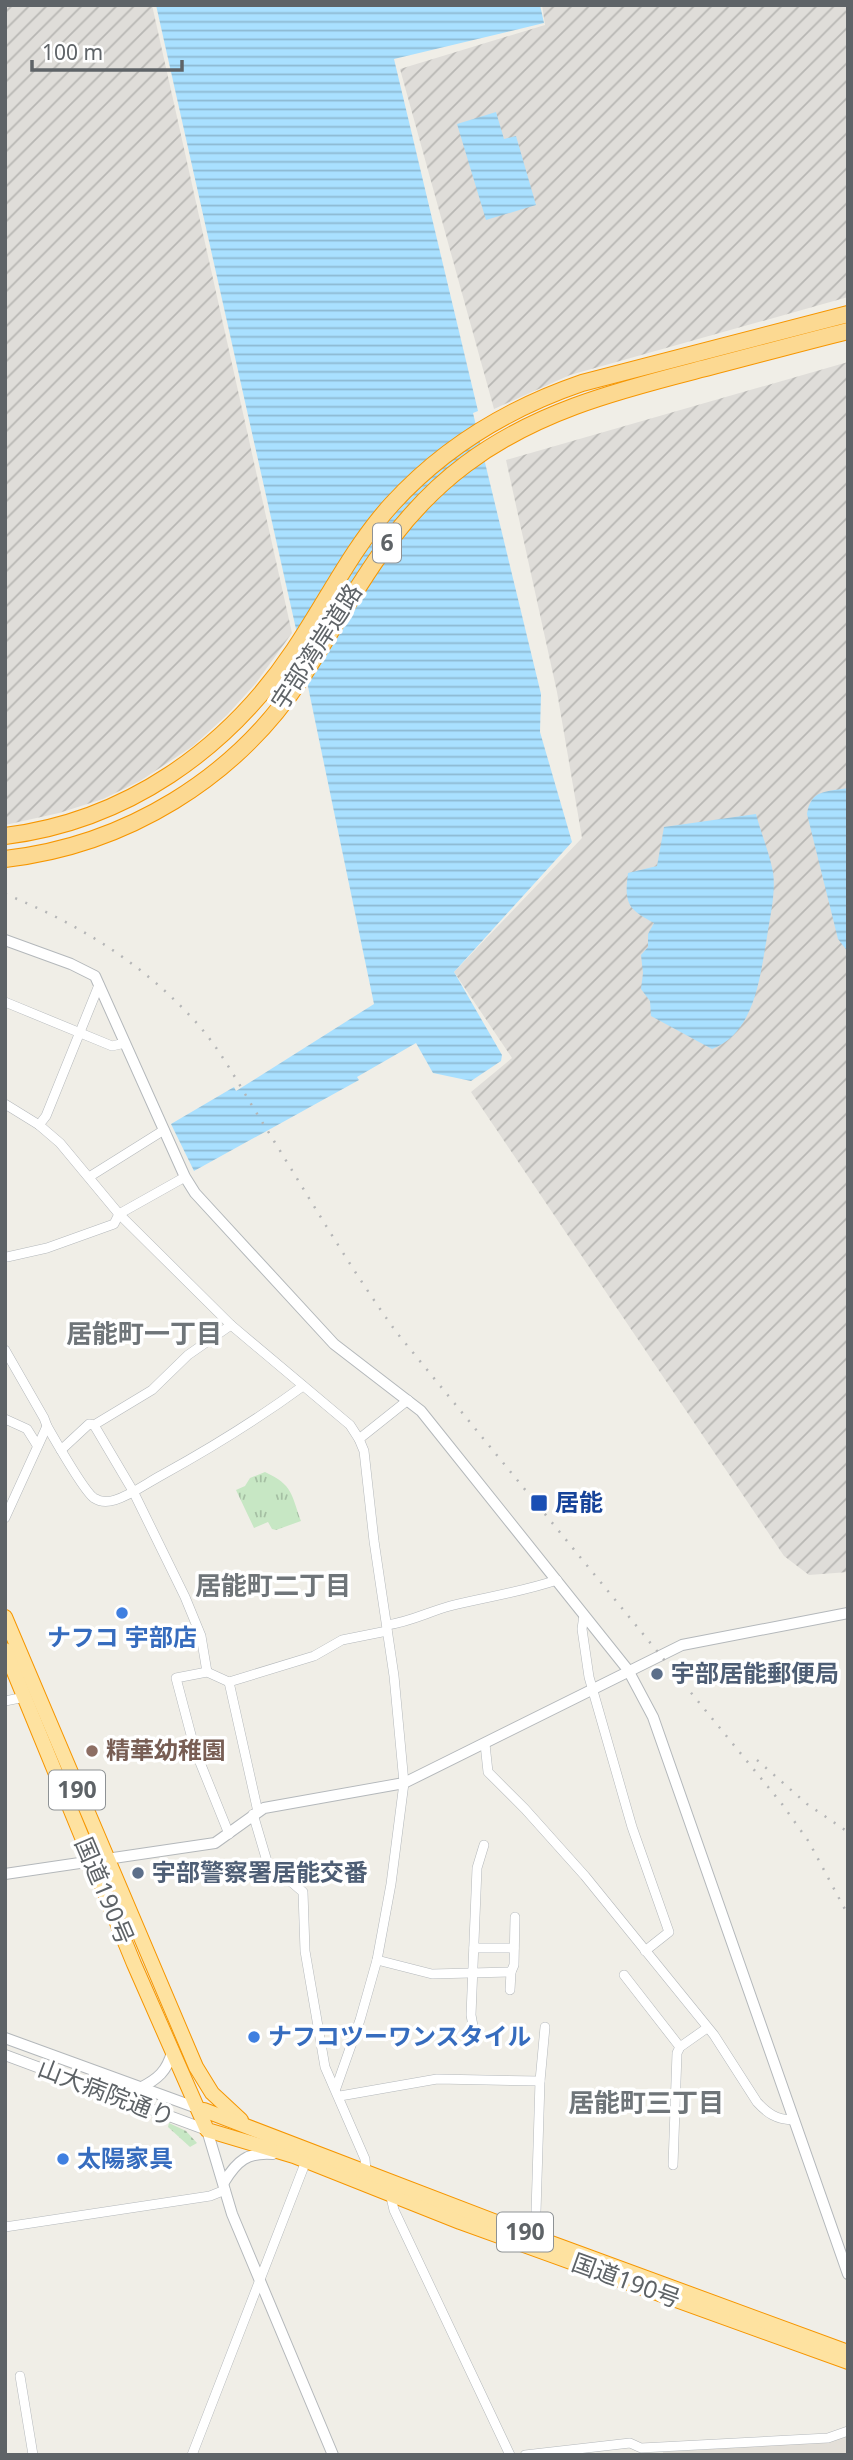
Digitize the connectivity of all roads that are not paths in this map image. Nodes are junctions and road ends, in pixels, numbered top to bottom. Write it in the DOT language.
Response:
graph roads {
  1 [pos="848,305"];
  2 [pos="848,314"];
  3 [pos="848,331"];
  4 [pos="848,339"];
  5 [pos="671,359"];
  6 [pos="674,376"];
  7 [pos="5,836"];
  8 [pos="5,859"];
  9 [pos="5,940"];
  10 [pos="99,985"];
  11 [pos="5,1002"];
  12 [pos="80,1033"];
  13 [pos="125,1043"];
  14 [pos="5,1104"];
  15 [pos="39,1125"];
  16 [pos="164,1130"];
  17 [pos="89,1177"];
  18 [pos="185,1177"];
  19 [pos="119,1214"];
  20 [pos="6,1257"];
  21 [pos="231,1325"];
  22 [pos="5,1350"];
  23 [pos="303,1386"];
  24 [pos="408,1400"];
  25 [pos="5,1419"];
  26 [pos="94,1424"];
  27 [pos="47,1426"];
  28 [pos="359,1439"];
  29 [pos="37,1445"];
  30 [pos="61,1450"];
  31 [pos="133,1491"];
  32 [pos="5,1518"];
  33 [pos="557,1580"];
  34 [pos="848,1613"];
  35 [pos="584,1615"];
  36 [pos="5,1617"];
  37 [pos="387,1628"];
  38 [pos="5,1650"];
  39 [pos="628,1670"];
  40 [pos="207,1672"];
  41 [pos="229,1682"];
  42 [pos="593,1688"];
  43 [pos="25,1697"];
  44 [pos="5,1701"];
  45 [pos="485,1744"];
  46 [pos="404,1783"];
  47 [pos="256,1813"];
  48 [pos="229,1834"];
  49 [pos="484,1845"];
  50 [pos="99,1860"];
  51 [pos="5,1874"];
  52 [pos="514,1917"];
  53 [pos="474,1948"];
  54 [pos="514,1948"];
  55 [pos="645,1951"];
  56 [pos="377,1960"];
  57 [pos="150,1962"];
  58 [pos="511,1972"];
  59 [pos="472,1973"];
  60 [pos="624,1975"];
  61 [pos="510,1990"];
  62 [pos="473,2026"];
  63 [pos="545,2027"];
  64 [pos="707,2028"];
  65 [pos="5,2038"];
  66 [pos="680,2048"];
  67 [pos="172,2052"];
  68 [pos="5,2055"];
  69 [pos="541,2081"];
  70 [pos="140,2088"];
  71 [pos="338,2092"];
  72 [pos="200,2108"];
  73 [pos="792,2120"];
  74 [pos="255,2129"];
  75 [pos="207,2130"];
  76 [pos="300,2158"];
  77 [pos="673,2165"];
  78 [pos="366,2171"];
  79 [pos="225,2186"];
  80 [pos="390,2193"];
  81 [pos="536,2211"];
  82 [pos="5,2227"];
  83 [pos="848,2274"];
  84 [pos="260,2280"];
  85 [pos="848,2352"];
  86 [pos="848,2362"];
  87 [pos="20,2376"];
  88 [pos="848,2431"];
  89 [pos="190,2454"];
  90 [pos="33,2455"];
  91 [pos="332,2455"];
  92 [pos="510,2455"];
  93 [pos="524,2455"];
  1 -- 5 [label="highway"];
  2 -- 5 [label="highway, 宇部湾岸道路 / 6"];
  3 -- 6 [label="highway, 宇部湾岸道路 / 6"];
  4 -- 6 [label="highway"];
  5 -- 7 [label="highway, 宇部湾岸道路 / 6"];
  6 -- 8 [label="highway, 宇部湾岸道路 / 6"];
  9 -- 10 [label="street"];
  10 -- 12 [label="street"];
  10 -- 13 [label="street"];
  11 -- 12 [label="street"];
  12 -- 13 [label="street"];
  12 -- 15 [label="street"];
  13 -- 16 [label="street"];
  14 -- 15 [label="street"];
  15 -- 17 [label="street"];
  16 -- 17 [label="street"];
  16 -- 18 [label="street"];
  17 -- 19 [label="street"];
  18 -- 19 [label="street"];
  18 -- 24 [label="street"];
  19 -- 20 [label="street"];
  19 -- 21 [label="street"];
  21 -- 23 [label="street"];
  21 -- 26 [label="street"];
  22 -- 27 [label="street"];
  23 -- 28 [label="street"];
  23 -- 31 [label="street"];
  24 -- 28 [label="street"];
  24 -- 33 [label="street"];
  25 -- 29 [label="street"];
  26 -- 30 [label="street"];
  26 -- 31 [label="street"];
  27 -- 29 [label="street"];
  27 -- 30 [label="street"];
  28 -- 37 [label="street"];
  29 -- 32 [label="street"];
  30 -- 31 [label="street"];
  31 -- 40 [label="street"];
  33 -- 35 [label="street"];
  33 -- 37 [label="street"];
  34 -- 39 [label="street"];
  35 -- 39 [label="street"];
  35 -- 42 [label="street"];
  36 -- 50 [label="highway, 国道190号 / 190"];
  37 -- 41 [label="street"];
  37 -- 46 [label="street"];
  38 -- 43 [label="highway, 国道190号 / 190"];
  39 -- 42 [label="street"];
  39 -- 73 [label="street"];
  40 -- 41 [label="street"];
  40 -- 48 [label="street"];
  41 -- 47 [label="street"];
  42 -- 45 [label="street"];
  42 -- 55 [label="street"];
  43 -- 44 [label="street"];
  43 -- 50 [label="highway, 国道190号 / 190"];
  45 -- 46 [label="street"];
  45 -- 55 [label="street"];
  46 -- 47 [label="street"];
  46 -- 56 [label="street"];
  47 -- 48 [label="street"];
  47 -- 71 [label="street"];
  48 -- 50 [label="street"];
  49 -- 53 [label="street"];
  50 -- 51 [label="street"];
  50 -- 57 [label="highway, 国道190号 / 190"];
  50 -- 67 [label="highway, 国道190号 / 190"];
  52 -- 54 [label="street"];
  53 -- 54 [label="street"];
  53 -- 59 [label="street"];
  54 -- 58 [label="street"];
  55 -- 64 [label="street"];
  56 -- 59 [label="street"];
  56 -- 71 [label="street"];
  57 -- 72 [label="highway, 国道190号 / 190"];
  57 -- 74 [label="highway, 国道190号 / 190"];
  58 -- 59 [label="street"];
  58 -- 61 [label="street"];
  59 -- 62 [label="street"];
  60 -- 66 [label="street"];
  63 -- 69 [label="street"];
  64 -- 66 [label="street"];
  64 -- 73 [label="street"];
  65 -- 70 [label="street, 山大病院通り"];
  66 -- 77 [label="street"];
  67 -- 70 [label="street"];
  67 -- 72 [label="highway, 国道190号 / 190"];
  68 -- 75 [label="street, 山大病院通り"];
  69 -- 71 [label="street"];
  69 -- 81 [label="street"];
  70 -- 72 [label="street, 山大病院通り"];
  71 -- 78 [label="street"];
  72 -- 74 [label="highway, 国道190号 / 190"];
  72 -- 75 [label="highway, 国道190号 / 190"];
  73 -- 83 [label="street"];
  74 -- 78 [label="highway, 国道190号 / 190"];
  75 -- 76 [label="highway, 国道190号 / 190"];
  75 -- 79 [label="street"];
  76 -- 79 [label="street"];
  76 -- 80 [label="highway, 国道190号 / 190"];
  76 -- 84 [label="street"];
  78 -- 85 [label="highway, 国道190号 / 190"];
  79 -- 82 [label="street"];
  79 -- 84 [label="street"];
  80 -- 86 [label="highway, 国道190号 / 190"];
  80 -- 92 [label="street"];
  84 -- 89 [label="street"];
  84 -- 91 [label="street"];
  87 -- 90 [label="street"];
  88 -- 93 [label="street"];
}
